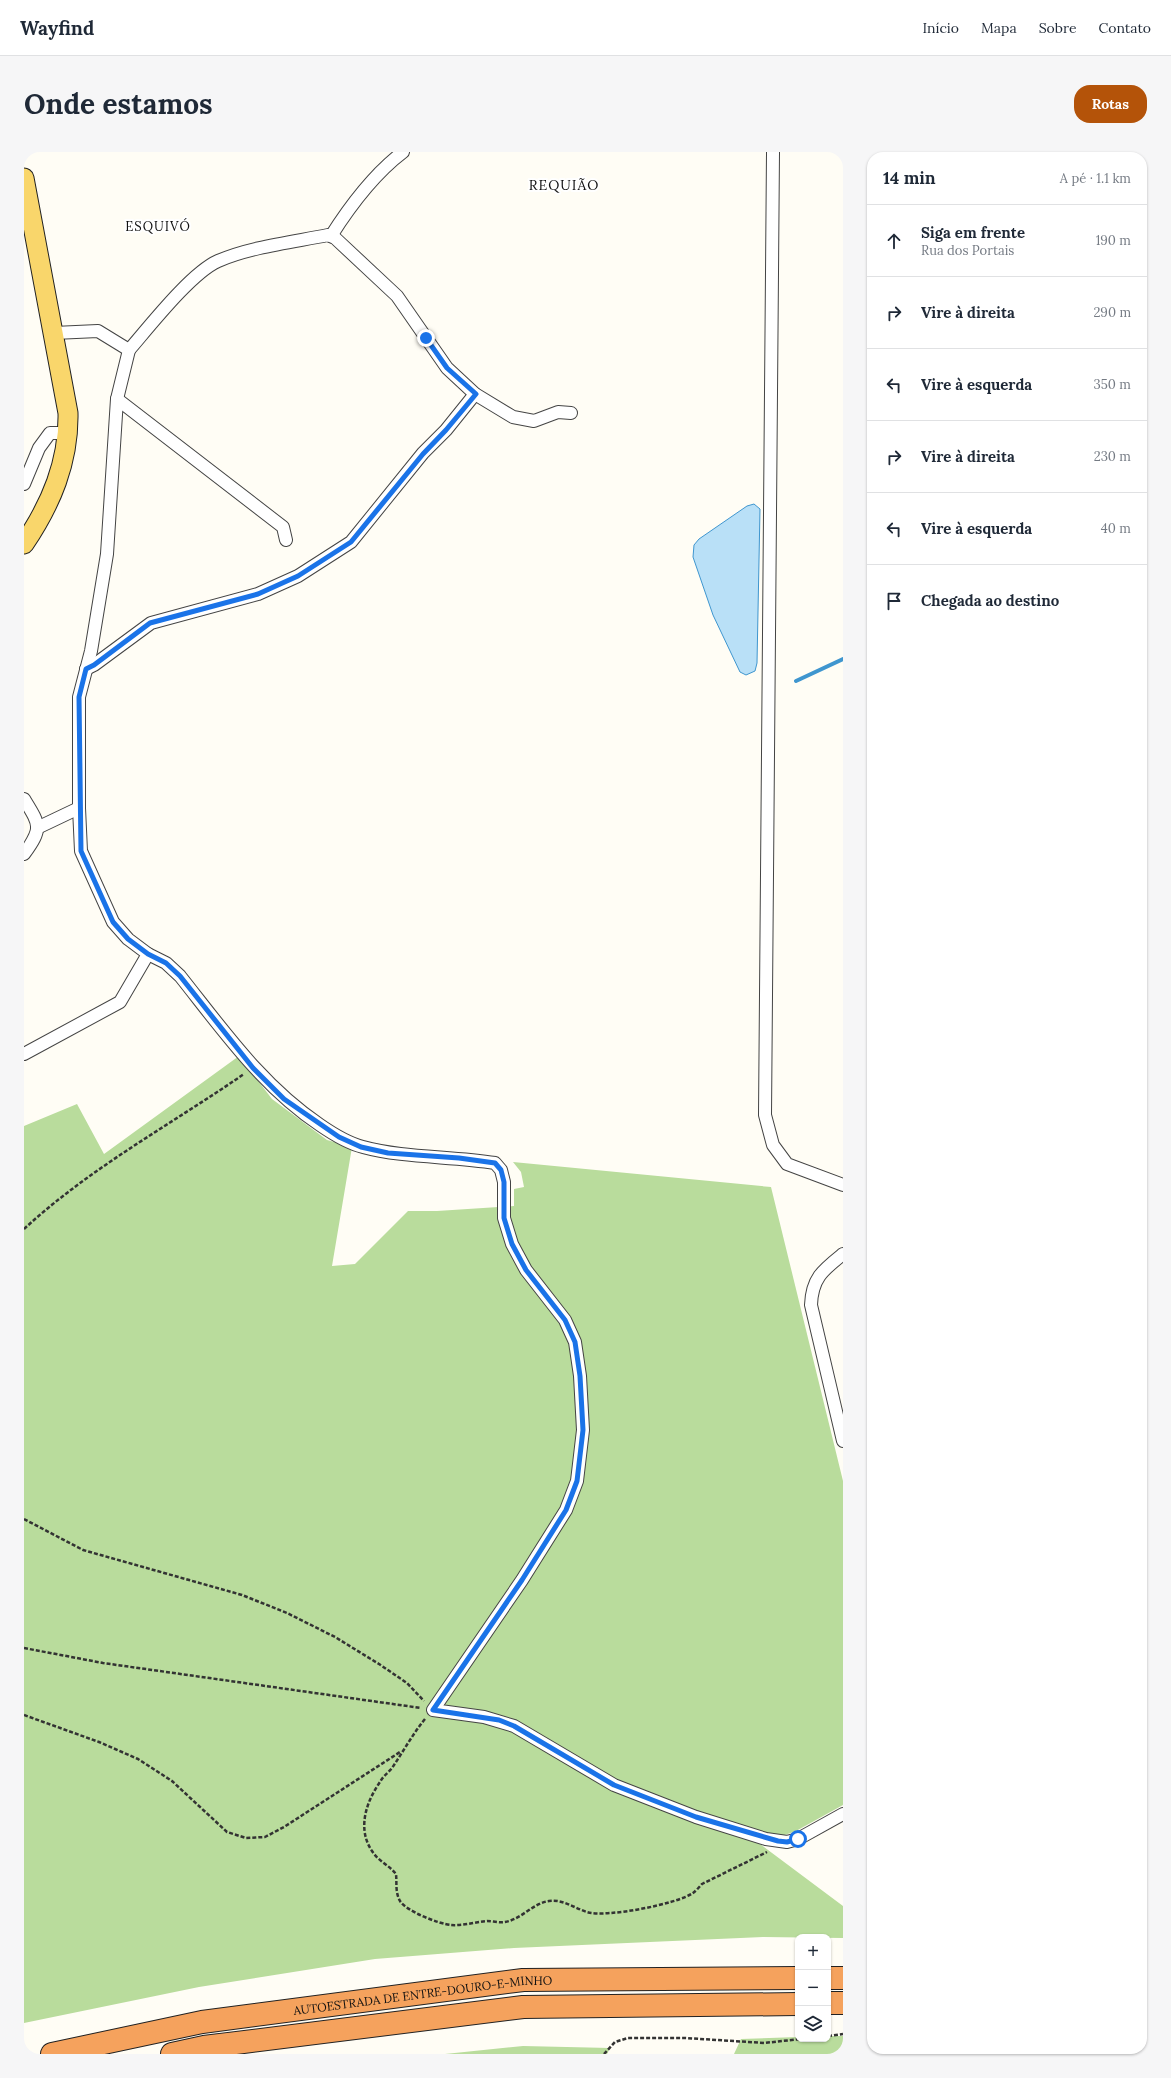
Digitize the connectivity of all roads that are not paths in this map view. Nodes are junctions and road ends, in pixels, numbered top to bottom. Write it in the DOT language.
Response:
graph roads {
  1 [pos="403,152"];
  2 [pos="773,152"];
  3 [pos="24,178"];
  4 [pos="330,236"];
  5 [pos="54,333"];
  6 [pos="129,350"];
  7 [pos="476,394"];
  8 [pos="116,399"];
  9 [pos="571,413"];
  10 [pos="68,433"];
  11 [pos="24,484"];
  12 [pos="286,540"];
  13 [pos="24,544"];
  14 [pos="86,669"];
  15 [pos="24,799"];
  16 [pos="80,808"];
  17 [pos="37,828"];
  18 [pos="24,854"];
  19 [pos="148,954"];
  20 [pos="24,1054"];
  21 [pos="843,1185"];
  22 [pos="843,1254"];
  23 [pos="843,1442"];
  24 [pos="843,1814"];
  25 [pos="795,1978"];
  26 [pos="831,1978"];
  27 [pos="843,1978"];
  28 [pos="831,2003"];
  29 [pos="843,2003"];
  30 [pos="795,2004"];
  31 [pos="52,2054"];
  32 [pos="172,2054"];
  1 -- 4 [label="street"];
  2 -- 21 [label="street"];
  3 -- 5 [label="main road"];
  4 -- 6 [label="street"];
  4 -- 7 [label="street"];
  5 -- 6 [label="street"];
  5 -- 10 [label="main road"];
  6 -- 8 [label="street"];
  7 -- 9 [label="street"];
  7 -- 14 [label="street"];
  8 -- 12 [label="street"];
  8 -- 14 [label="street"];
  10 -- 11 [label="street"];
  10 -- 13 [label="main road"];
  14 -- 16 [label="street"];
  15 -- 17 [label="street"];
  16 -- 17 [label="street"];
  16 -- 19 [label="street"];
  17 -- 18 [label="street"];
  19 -- 20 [label="street"];
  19 -- 24 [label="street"];
  22 -- 23 [label="street"];
  25 -- 31 [label="highway, AUTOESTRADA DE ENTRE-DOURO-E-MINHO"];
  26 -- 27 [label="highway"];
  28 -- 29 [label="highway"];
  30 -- 32 [label="highway, AUTOESTRADA DE ENTRE-DOURO-E-MINHO"];
}
